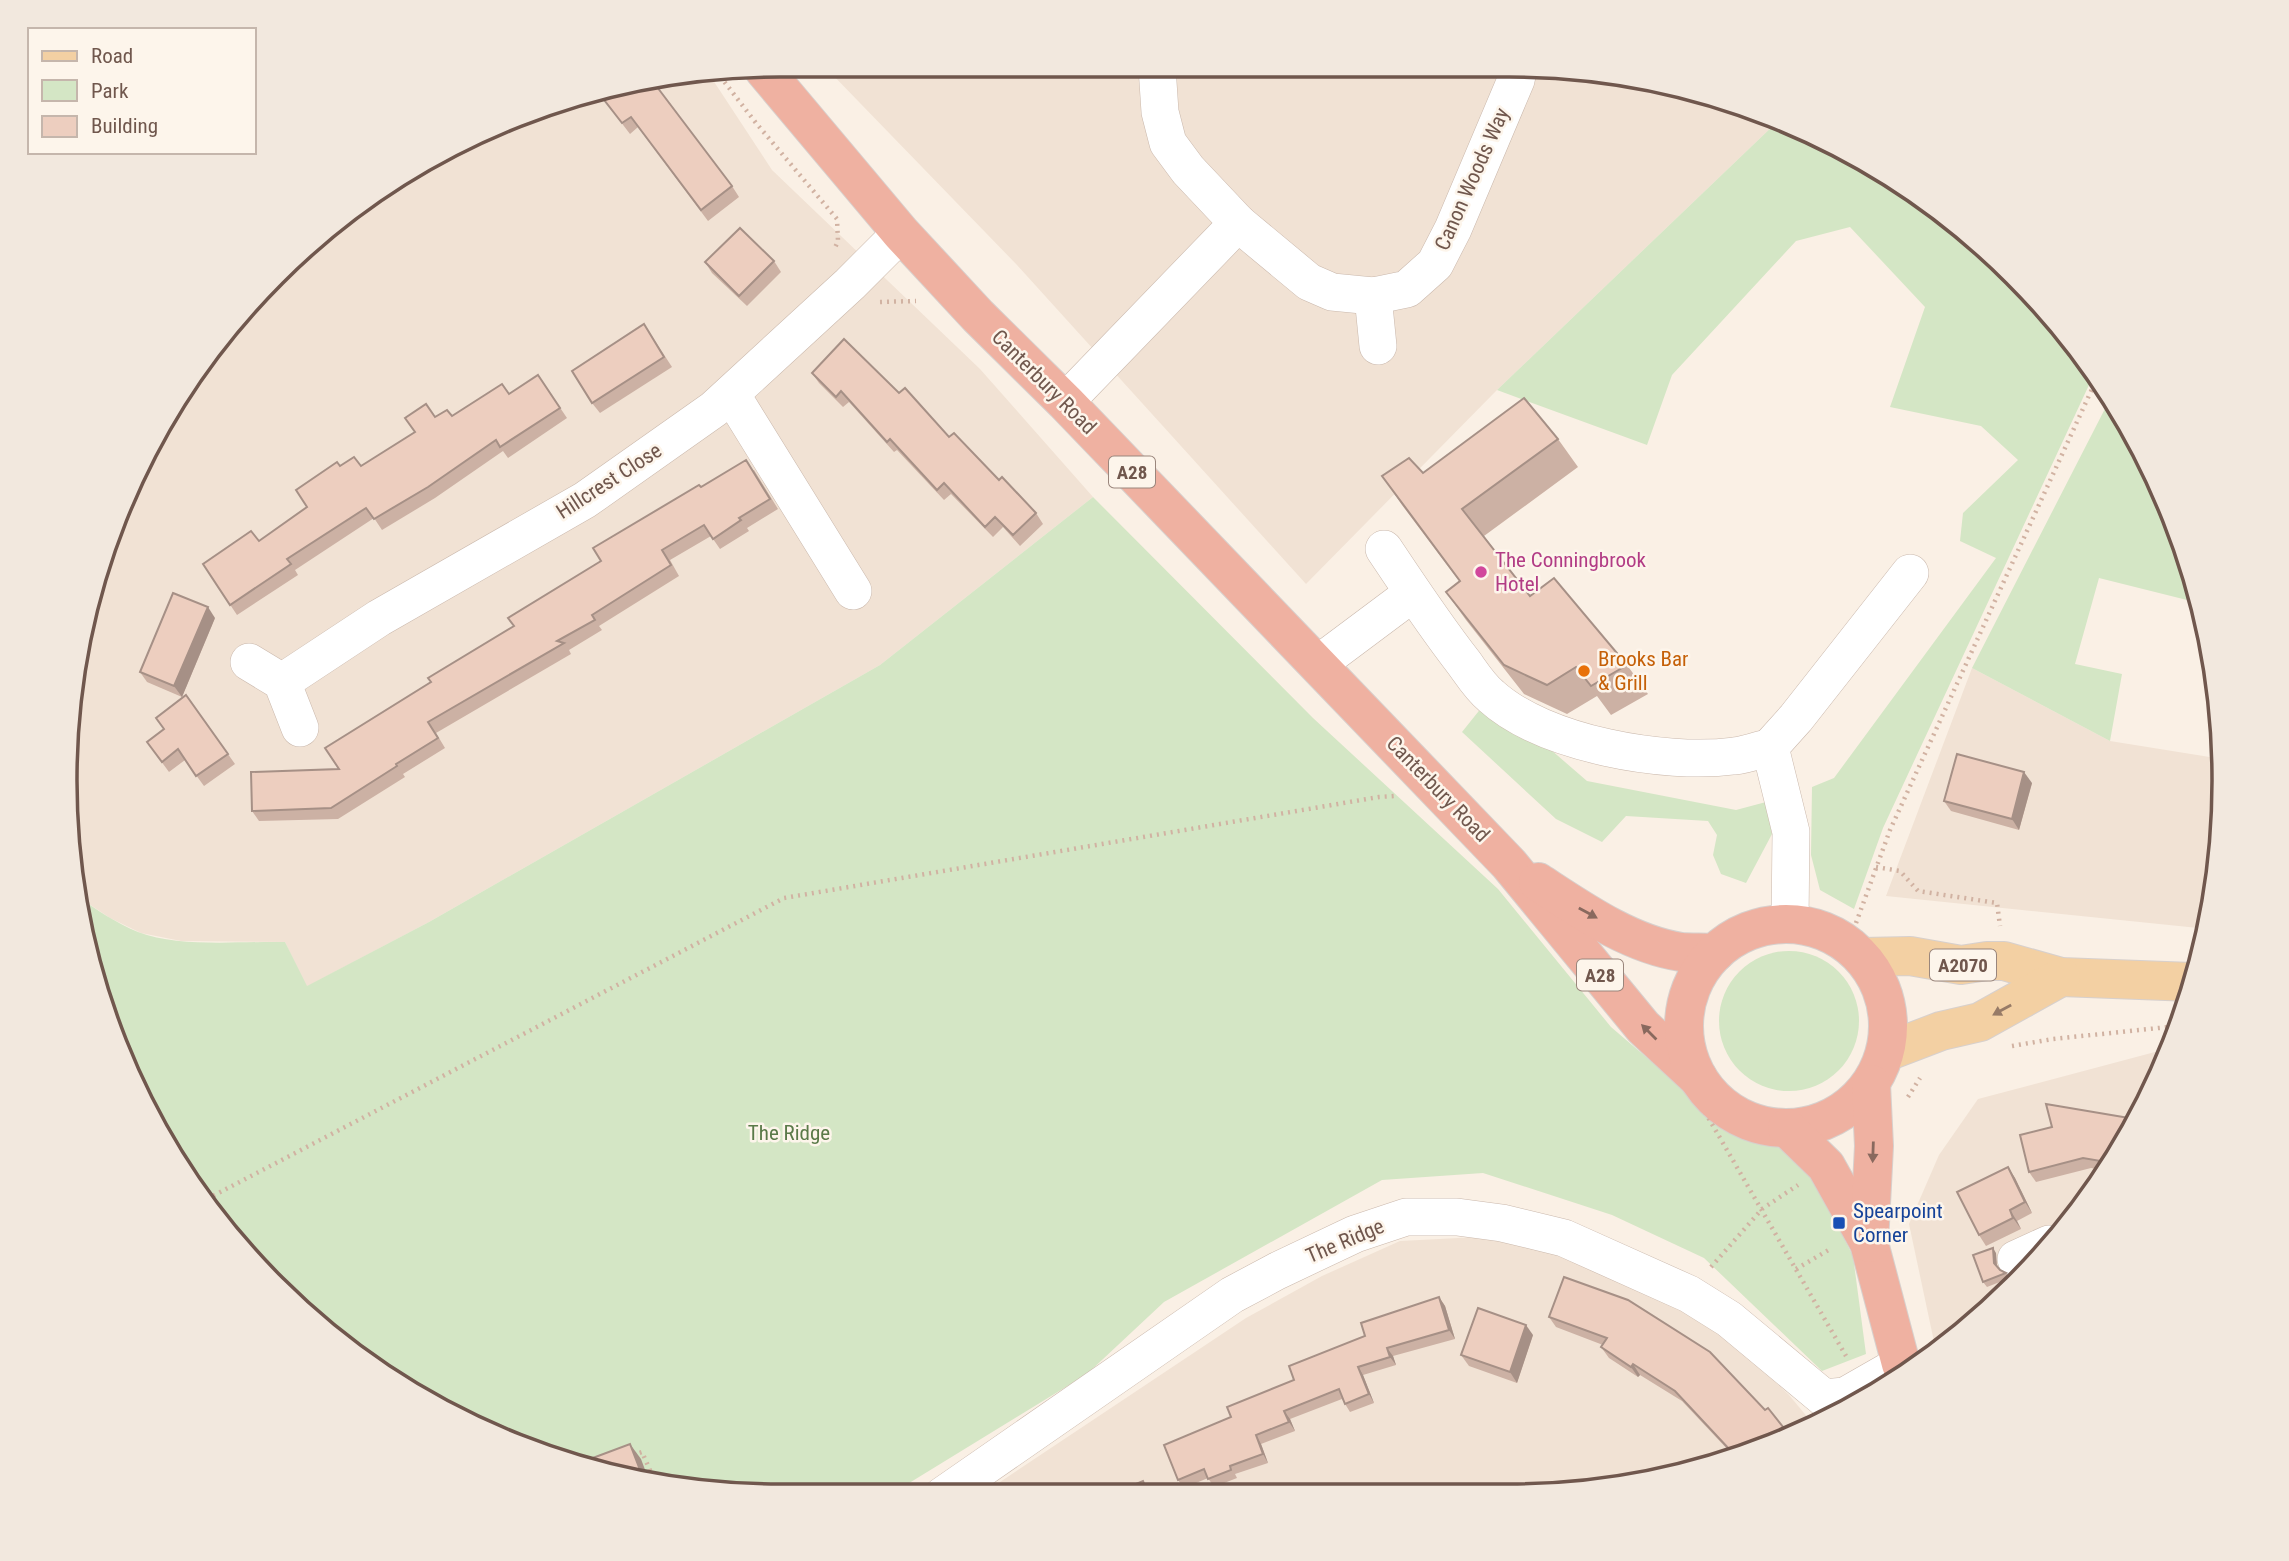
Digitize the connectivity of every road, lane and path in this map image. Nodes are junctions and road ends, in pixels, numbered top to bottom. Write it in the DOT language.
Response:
graph roads {
  1 [pos="770,77"];
  2 [pos="1158,77"];
  3 [pos="1517,77"];
  4 [pos="723,80"];
  5 [pos="1238,223"];
  6 [pos="901,233"];
  7 [pos="850,284"];
  8 [pos="1373,296"];
  9 [pos="1378,346"];
  10 [pos="2092,389"];
  11 [pos="731,394"];
  12 [pos="1065,402"];
  13 [pos="1384,550"];
  14 [pos="1910,573"];
  15 [pos="853,592"];
  16 [pos="1413,593"];
  17 [pos="249,662"];
  18 [pos="1318,664"];
  19 [pos="282,682"];
  20 [pos="300,728"];
  21 [pos="1770,747"];
  22 [pos="1399,796"];
  23 [pos="1509,864"];
  24 [pos="1877,867"];
  25 [pos="1790,923"];
  26 [pos="1855,951"];
  27 [pos="1715,953"];
  28 [pos="2004,961"];
  29 [pos="2061,977"];
  30 [pos="2182,982"];
  31 [pos="2167,1027"];
  32 [pos="1999,1048"];
  33 [pos="1878,1068"];
  34 [pos="1927,1071"];
  35 [pos="1698,1078"];
  36 [pos="1905,1109"];
  37 [pos="1787,1128"];
  38 [pos="213,1196"];
  39 [pos="1853,1244"];
  40 [pos="2029,1253"];
  41 [pos="2016,1259"];
  42 [pos="1796,1269"];
  43 [pos="1689,1294"];
  44 [pos="1901,1363"];
  45 [pos="1864,1387"];
  46 [pos="1830,1406"];
  47 [pos="1828,1407"];
  48 [pos="632,1456"];
  49 [pos="650,1471"];
  50 [pos="959,1484"];
  1 -- 6 [label="highway, Canterbury Road / A28"];
  2 -- 5 [label="street, Canon Woods Way"];
  3 -- 8 [label="street, Canon Woods Way"];
  4 -- 7 [label="path"];
  5 -- 8 [label="street, Canon Woods Way"];
  5 -- 12 [label="street"];
  6 -- 7 [label="street, Hillcrest Close"];
  6 -- 12 [label="highway, Canterbury Road / A28"];
  7 -- 11 [label="street, Hillcrest Close"];
  8 -- 9 [label="street"];
  10 -- 24 [label="path"];
  11 -- 15 [label="street"];
  11 -- 19 [label="street, Hillcrest Close"];
  12 -- 18 [label="highway, Canterbury Road / A28"];
  13 -- 16 [label="street"];
  14 -- 21 [label="street"];
  16 -- 18 [label="street"];
  16 -- 21 [label="street"];
  17 -- 19 [label="street"];
  18 -- 23 [label="highway, Canterbury Road / A28"];
  19 -- 20 [label="street"];
  21 -- 25 [label="street"];
  22 -- 38 [label="path"];
  23 -- 27 [label="highway, Canterbury Road / A28, one-way"];
  35 -- 23 [label="highway, Canterbury Road / A28, one-way"];
  24 -- 26 [label="path"];
  24 -- 28 [label="path"];
  25 -- 26 [label="highway"];
  25 -- 27 [label="highway"];
  26 -- 28 [label="main road, A2070"];
  26 -- 33 [label="highway"];
  27 -- 35 [label="highway"];
  28 -- 29 [label="main road, A2070"];
  29 -- 30 [label="main road, A2070"];
  29 -- 33 [label="main road, A2070, one-way"];
  31 -- 32 [label="path"];
  33 -- 37 [label="highway"];
  33 -- 39 [label="highway, one-way"];
  34 -- 36 [label="path"];
  35 -- 37 [label="highway"];
  37 -- 39 [label="highway"];
  39 -- 42 [label="path"];
  39 -- 44 [label="highway"];
  40 -- 41 [label="street"];
  42 -- 43 [label="path"];
  42 -- 45 [label="path"];
  43 -- 47 [label="street"];
  43 -- 50 [label="street, The Ridge"];
  45 -- 46 [label="street"];
  48 -- 49 [label="path"];
}
